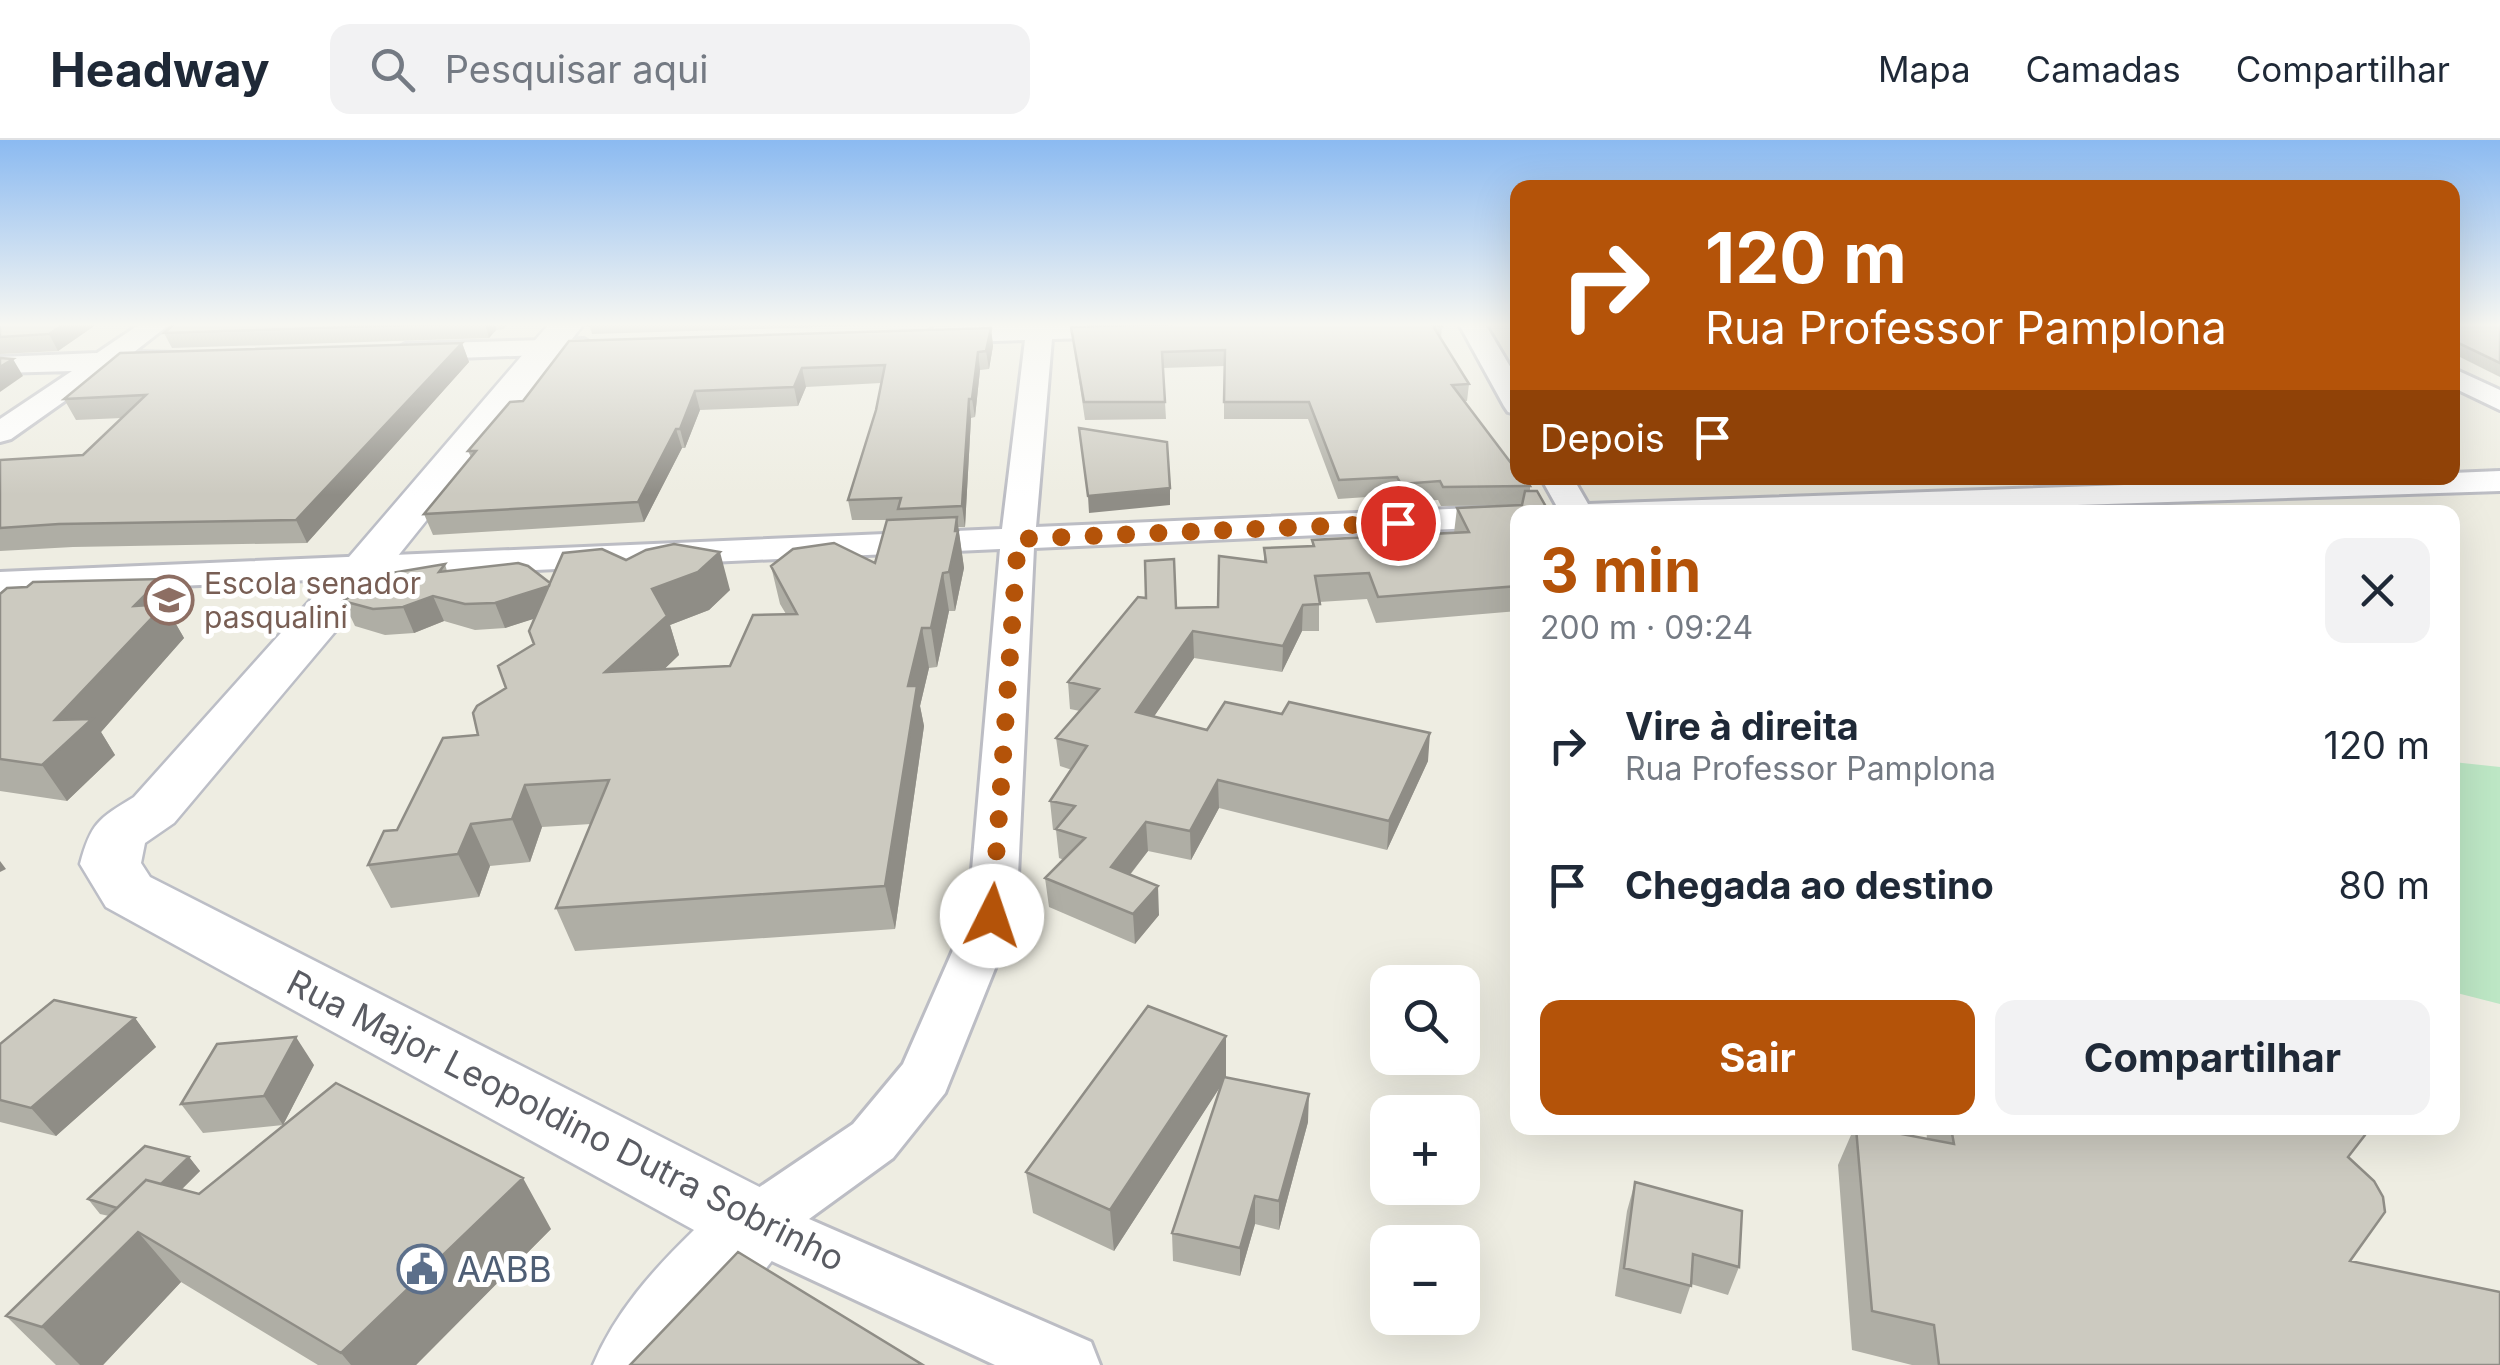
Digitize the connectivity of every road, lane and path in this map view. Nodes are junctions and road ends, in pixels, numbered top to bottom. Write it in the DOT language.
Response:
graph roads {
  1 [pos="75,381"];
  2 [pos="506,381"];
  3 [pos="517,381"];
  4 [pos="1034,381"];
  5 [pos="2463,381"];
  6 [pos="2500,401"];
  7 [pos="0,433"];
  8 [pos="2500,481"];
  9 [pos="2460,484"];
  10 [pos="2449,485"];
  11 [pos="2500,496"];
  12 [pos="422,497"];
  13 [pos="377,499"];
  14 [pos="2270,499"];
  15 [pos="1965,505"];
  16 [pos="2205,505"];
  17 [pos="1510,517"];
  18 [pos="1362,534"];
  19 [pos="1510,535"];
  20 [pos="1017,548"];
  21 [pos="331,578"];
  22 [pos="0,583"];
  23 [pos="129,587"];
  24 [pos="0,601"];
  25 [pos="755,1224"];
  26 [pos="636,1365"];
  27 [pos="1068,1365"];
  1 -- 7 [label="street"];
  2 -- 13 [label="street"];
  3 -- 12 [label="street"];
  4 -- 20 [label="street"];
  5 -- 6 [label="street"];
  8 -- 9 [label="street"];
  10 -- 14 [label="street"];
  11 -- 14 [label="street"];
  12 -- 13 [label="street"];
  12 -- 21 [label="street"];
  13 -- 21 [label="street"];
  14 -- 15 [label="street"];
  14 -- 16 [label="street"];
  17 -- 18 [label="street"];
  18 -- 19 [label="street"];
  18 -- 20 [label="street"];
  20 -- 21 [label="street"];
  20 -- 25 [label="street"];
  21 -- 23 [label="street"];
  21 -- 25 [label="street, Rua Major Leopoldino Dutra Sobrinho"];
  22 -- 23 [label="street"];
  23 -- 24 [label="street"];
  25 -- 26 [label="street"];
  25 -- 27 [label="street, Rua Major Leopoldino Dutra Sobrinho"];
}
